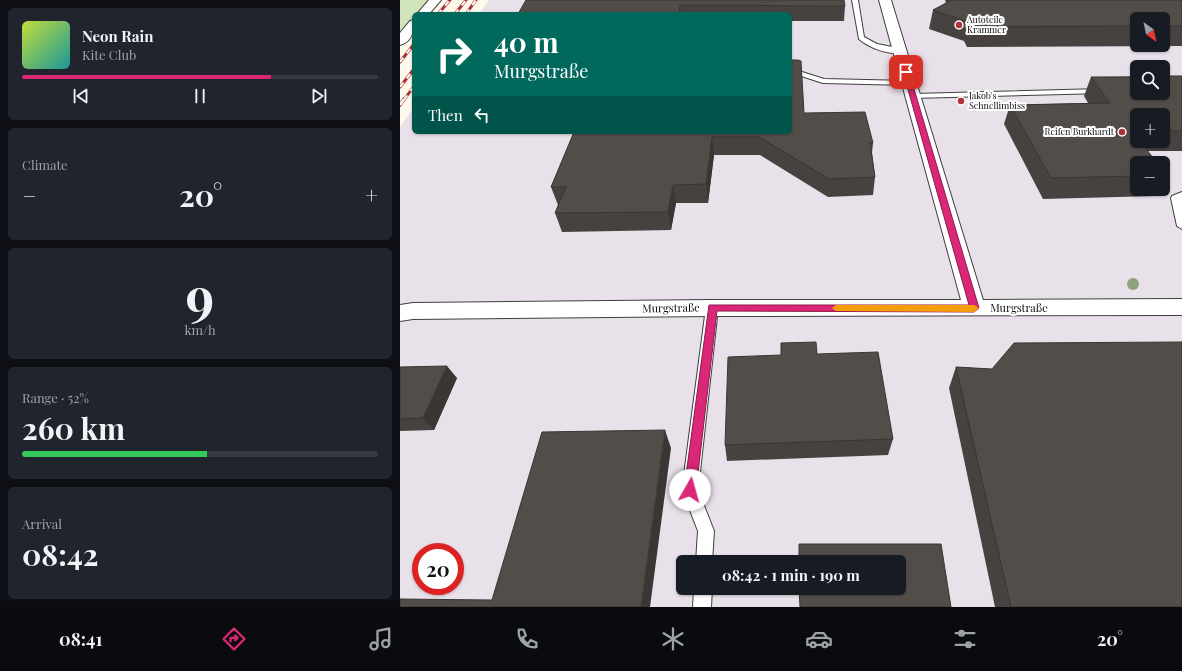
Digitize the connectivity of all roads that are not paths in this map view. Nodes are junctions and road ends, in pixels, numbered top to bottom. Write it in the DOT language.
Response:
graph roads {
  1 [pos="435,0"];
  2 [pos="855,0"];
  3 [pos="885,0"];
  4 [pos="425,12"];
  5 [pos="412,26"];
  6 [pos="400,41"];
  7 [pos="900,51"];
  8 [pos="792,73"];
  9 [pos="911,89"];
  10 [pos="1106,91"];
  11 [pos="1182,195"];
  12 [pos="1182,226"];
  13 [pos="1182,307"];
  14 [pos="712,308"];
  15 [pos="974,308"];
  16 [pos="400,313"];
  17 [pos="704,555"];
  18 [pos="703,595"];
  19 [pos="702,607"];
  1 -- 4 [label="street"];
  2 -- 7 [label="lane"];
  3 -- 7 [label="street"];
  5 -- 6 [label="street"];
  7 -- 9 [label="street"];
  8 -- 9 [label="lane"];
  9 -- 10 [label="lane"];
  9 -- 15 [label="street"];
  11 -- 12 [label="lane"];
  13 -- 15 [label="street, Murgstraße"];
  14 -- 15 [label="street, Murgstraße"];
  14 -- 16 [label="street, Murgstraße"];
  14 -- 17 [label="lane"];
  18 -- 19 [label="lane"];
}
